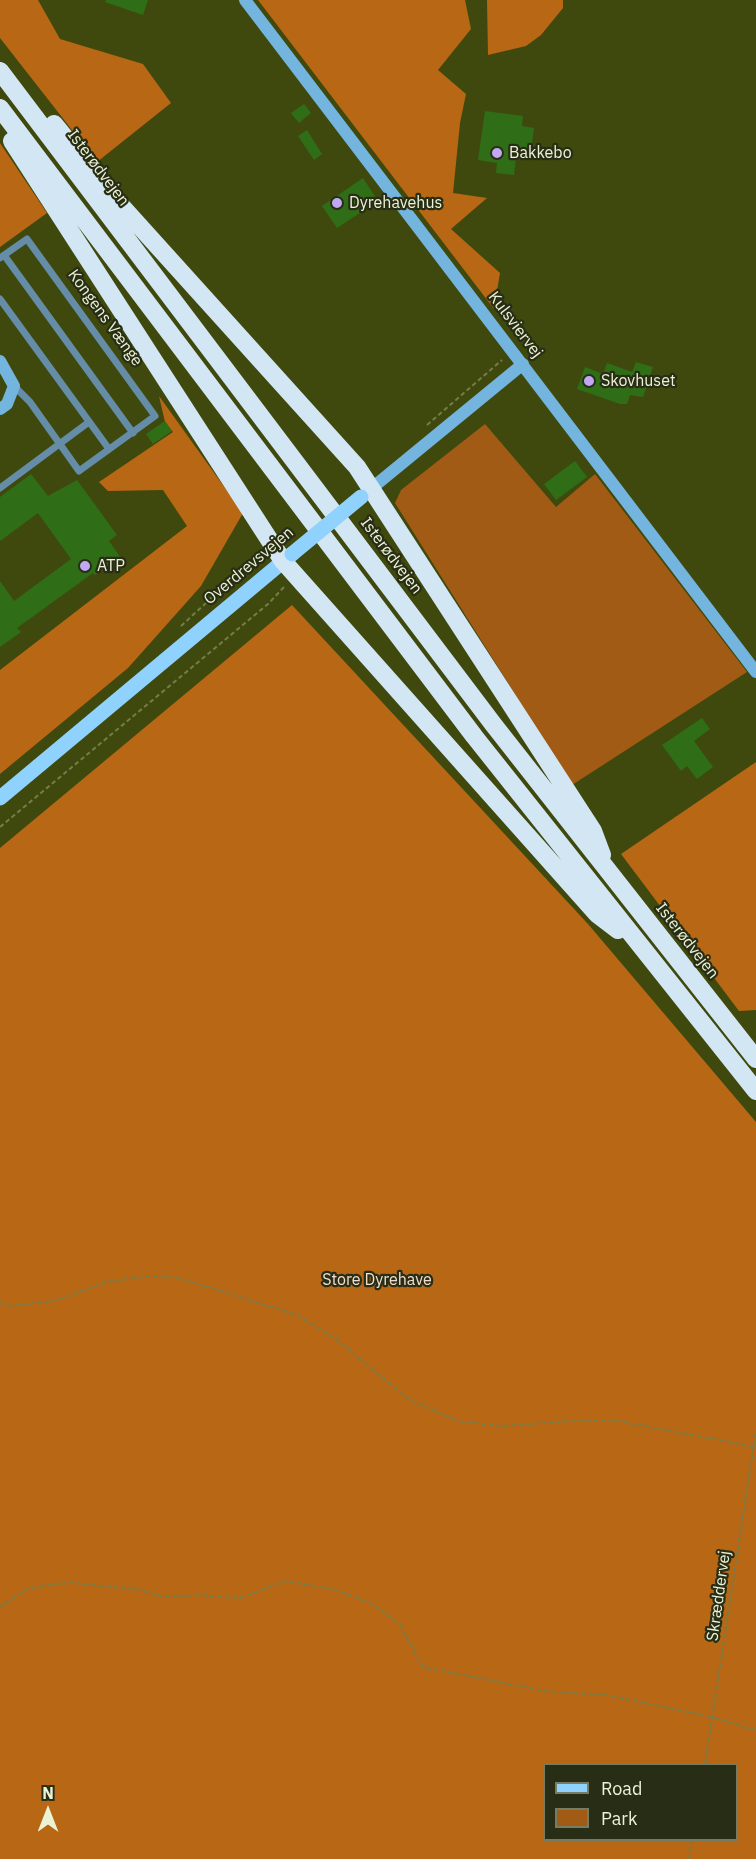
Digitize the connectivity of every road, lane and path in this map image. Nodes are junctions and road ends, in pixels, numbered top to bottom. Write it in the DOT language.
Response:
graph roads {
  1 [pos="245,0"];
  2 [pos="5,78"];
  3 [pos="0,108"];
  4 [pos="0,122"];
  5 [pos="2,257"];
  6 [pos="0,299"];
  7 [pos="513,350"];
  8 [pos="0,361"];
  9 [pos="523,364"];
  10 [pos="14,386"];
  11 [pos="0,409"];
  12 [pos="89,422"];
  13 [pos="419,431"];
  14 [pos="133,432"];
  15 [pos="60,444"];
  16 [pos="109,449"];
  17 [pos="0,488"];
  18 [pos="366,493"];
  19 [pos="290,562"];
  20 [pos="756,672"];
  21 [pos="0,798"];
  22 [pos="0,827"];
  23 [pos="608,872"];
  24 [pos="642,948"];
  25 [pos="756,1059"];
  26 [pos="756,1091"];
  27 [pos="0,1304"];
  28 [pos="756,1431"];
  29 [pos="755,1447"];
  30 [pos="0,1606"];
  31 [pos="713,1717"];
  32 [pos="756,1728"];
  33 [pos="705,1763"];
  34 [pos="692,1841"];
  35 [pos="689,1859"];
  1 -- 7 [label="street, Kulsviervej"];
  2 -- 18 [label="highway"];
  2 -- 23 [label="highway, Isterødvejen"];
  3 -- 24 [label="highway"];
  4 -- 19 [label="highway"];
  5 -- 14 [label="lane, Kongens Vænge"];
  5 -- 14 [label="lane, Kongens Vænge"];
  6 -- 12 [label="lane"];
  7 -- 9 [label="street, Kulsviervej"];
  7 -- 13 [label="path"];
  8 -- 10 [label="street"];
  9 -- 18 [label="street, Overdrevsvejen"];
  9 -- 20 [label="street, Kulsviervej"];
  10 -- 11 [label="street"];
  10 -- 15 [label="lane"];
  12 -- 15 [label="lane"];
  12 -- 16 [label="lane"];
  14 -- 16 [label="lane, Kongens Vænge"];
  15 -- 16 [label="lane, Kongens Vænge"];
  15 -- 17 [label="lane"];
  18 -- 19 [label="main road, Overdrevsvejen, bridge"];
  18 -- 23 [label="highway"];
  19 -- 21 [label="main road, Overdrevsvejen"];
  19 -- 22 [label="path"];
  19 -- 24 [label="highway"];
  23 -- 25 [label="highway, Isterødvejen"];
  24 -- 26 [label="highway"];
  27 -- 29 [label="path"];
  28 -- 29 [label="path, Skræddervej"];
  29 -- 31 [label="path, Skræddervej"];
  30 -- 31 [label="path"];
  31 -- 32 [label="path"];
  31 -- 33 [label="path, Skræddervej"];
  34 -- 35 [label="path"];
}
